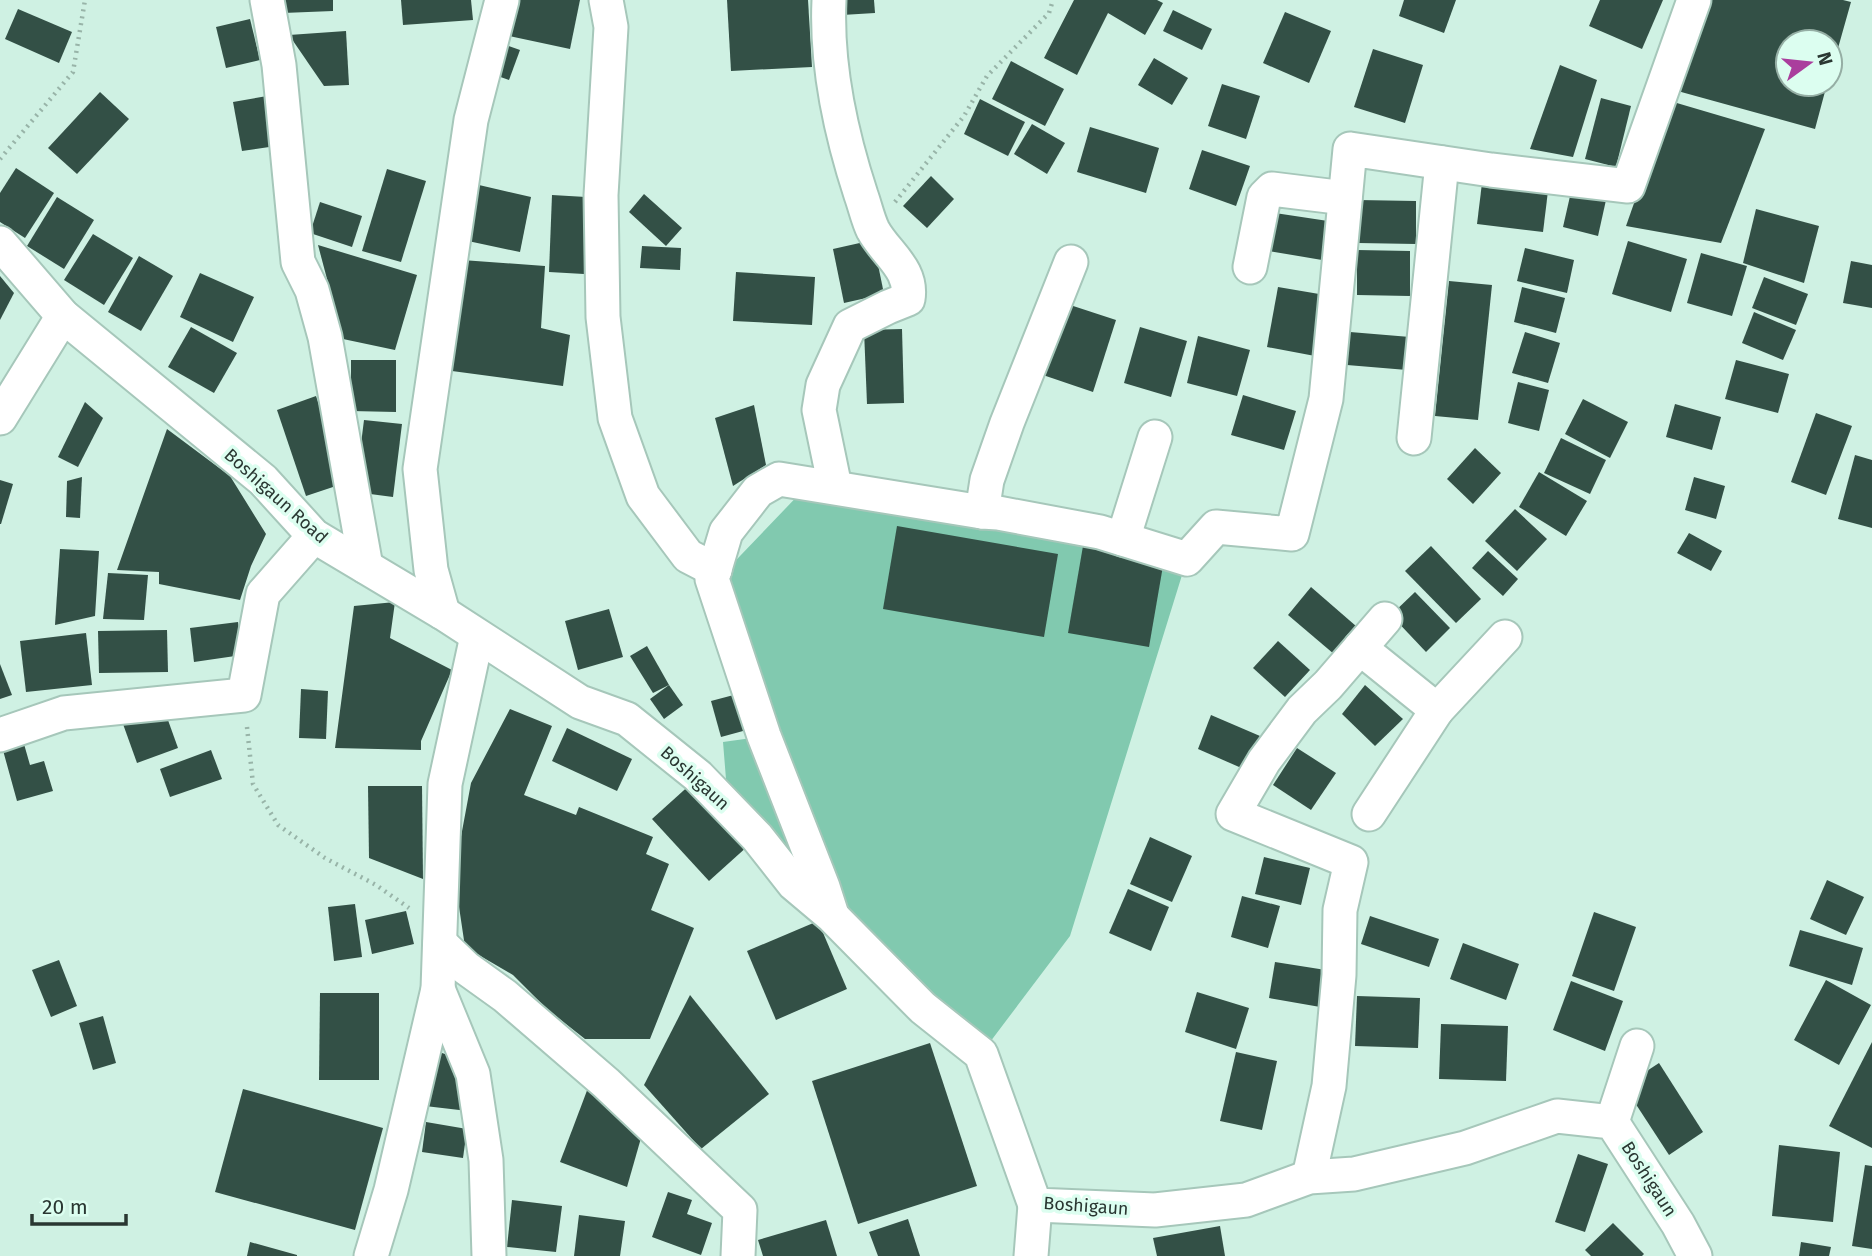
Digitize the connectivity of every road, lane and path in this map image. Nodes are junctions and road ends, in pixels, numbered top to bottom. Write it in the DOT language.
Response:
graph roads {
  1 [pos="85,0"];
  2 [pos="267,0"];
  3 [pos="502,0"];
  4 [pos="606,0"];
  5 [pos="830,0"];
  6 [pos="1053,0"];
  7 [pos="1694,0"];
  8 [pos="0,159"];
  9 [pos="1442,163"];
  10 [pos="1345,198"];
  11 [pos="873,230"];
  12 [pos="0,243"];
  13 [pos="1072,262"];
  14 [pos="1250,267"];
  15 [pos="63,316"];
  16 [pos="0,418"];
  17 [pos="1155,437"];
  18 [pos="1414,438"];
  19 [pos="835,487"];
  20 [pos="982,512"];
  21 [pos="314,536"];
  22 [pos="1123,539"];
  23 [pos="366,567"];
  24 [pos="715,570"];
  25 [pos="443,612"];
  26 [pos="1385,619"];
  27 [pos="477,636"];
  28 [pos="1505,637"];
  29 [pos="1360,648"];
  30 [pos="244,695"];
  31 [pos="1437,710"];
  32 [pos="627,719"];
  33 [pos="0,735"];
  34 [pos="1369,814"];
  35 [pos="832,916"];
  36 [pos="440,943"];
  37 [pos="438,989"];
  38 [pos="1637,1046"];
  39 [pos="1612,1122"];
  40 [pos="1309,1177"];
  41 [pos="1035,1205"];
  42 [pos="370,1256"];
  43 [pos="489,1256"];
  44 [pos="738,1256"];
  45 [pos="1031,1256"];
  46 [pos="1695,1256"];
  1 -- 8 [label="path"];
  2 -- 23 [label="street"];
  3 -- 25 [label="street"];
  4 -- 24 [label="street"];
  5 -- 11 [label="street"];
  6 -- 11 [label="path"];
  7 -- 9 [label="street"];
  9 -- 10 [label="street"];
  9 -- 18 [label="street"];
  10 -- 14 [label="street"];
  10 -- 22 [label="street"];
  11 -- 19 [label="street"];
  12 -- 15 [label="street, Boshigaun Road"];
  13 -- 20 [label="street"];
  15 -- 16 [label="street"];
  15 -- 21 [label="street, Boshigaun Road"];
  17 -- 22 [label="street"];
  19 -- 20 [label="street"];
  19 -- 24 [label="street"];
  20 -- 22 [label="street"];
  21 -- 23 [label="street, Boshigaun Road"];
  21 -- 30 [label="street"];
  23 -- 25 [label="street, Boshigaun Road"];
  24 -- 35 [label="street"];
  25 -- 27 [label="street, Boshigaun Road"];
  26 -- 29 [label="street"];
  27 -- 32 [label="street, Boshigaun Road"];
  27 -- 36 [label="street"];
  28 -- 31 [label="street"];
  29 -- 31 [label="street"];
  29 -- 40 [label="street"];
  30 -- 33 [label="street"];
  30 -- 36 [label="path"];
  31 -- 34 [label="street"];
  32 -- 35 [label="street, Boshigaun"];
  35 -- 41 [label="street, Boshigaun"];
  36 -- 37 [label="street"];
  36 -- 44 [label="street"];
  37 -- 42 [label="street"];
  37 -- 43 [label="street"];
  38 -- 39 [label="street"];
  39 -- 40 [label="street, Boshigaun"];
  39 -- 46 [label="street, Boshigaun"];
  40 -- 41 [label="street, Boshigaun"];
  41 -- 45 [label="street"];
}
